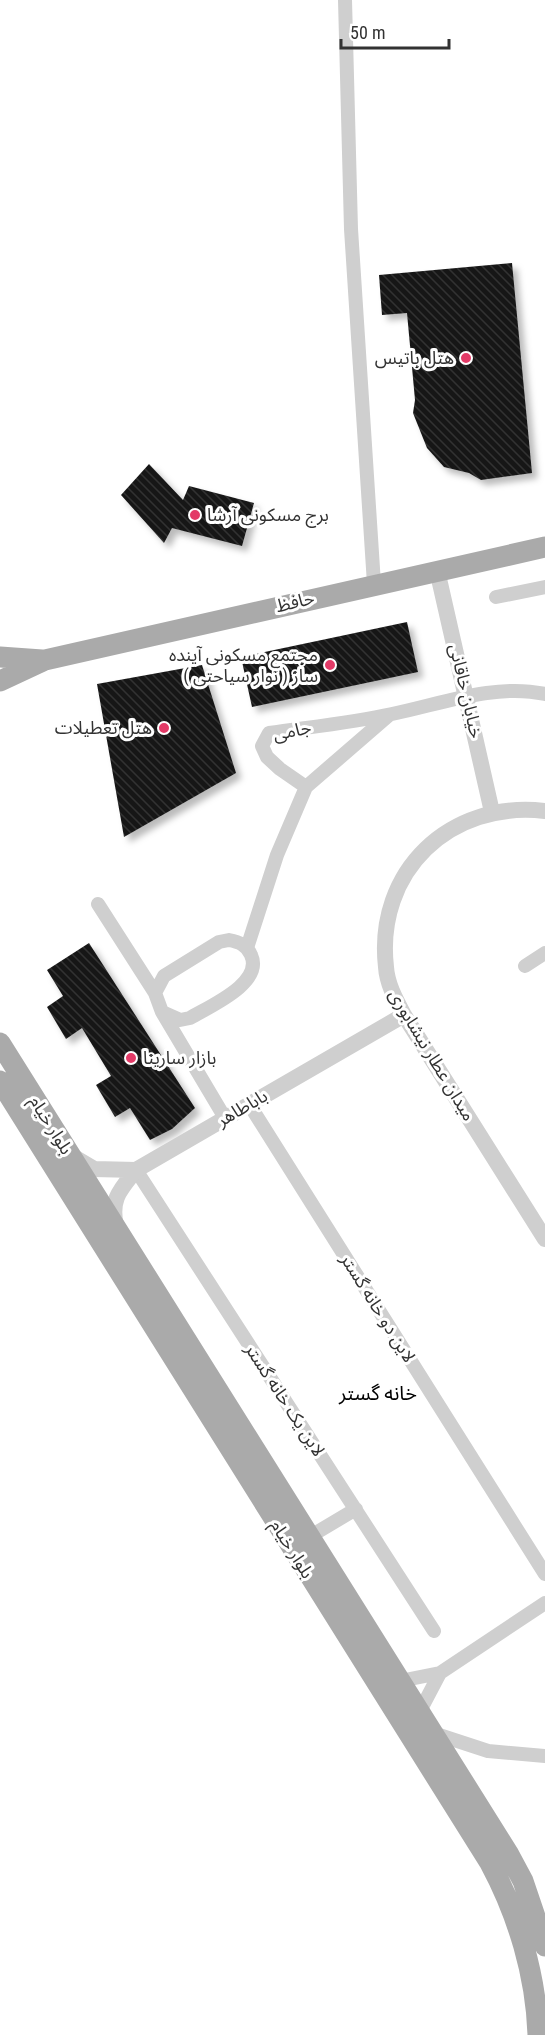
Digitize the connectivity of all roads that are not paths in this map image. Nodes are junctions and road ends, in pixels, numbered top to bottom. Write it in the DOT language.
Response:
graph roads {
  1 [pos="345,0"];
  2 [pos="545,547"];
  3 [pos="437,570"];
  4 [pos="374,584"];
  5 [pos="545,587"];
  6 [pos="496,597"];
  7 [pos="0,657"];
  8 [pos="45,660"];
  9 [pos="0,681"];
  10 [pos="545,694"];
  11 [pos="468,697"];
  12 [pos="389,715"];
  13 [pos="306,787"];
  14 [pos="545,811"];
  15 [pos="492,812"];
  16 [pos="98,904"];
  17 [pos="247,948"];
  18 [pos="545,953"];
  19 [pos="525,966"];
  20 [pos="155,993"];
  21 [pos="162,1012"];
  22 [pos="404,1015"];
  23 [pos="0,1043"];
  24 [pos="0,1081"];
  25 [pos="249,1104"];
  26 [pos="225,1118"];
  27 [pos="72,1156"];
  28 [pos="136,1170"];
  29 [pos="116,1227"];
  30 [pos="545,1239"];
  31 [pos="356,1509"];
  32 [pos="309,1537"];
  33 [pos="545,1574"];
  34 [pos="545,1603"];
  35 [pos="434,1630"];
  36 [pos="440,1673"];
  37 [pos="400,1680"];
  38 [pos="420,1711"];
  39 [pos="433,1733"];
  40 [pos="545,1756"];
  41 [pos="545,1946"];
  42 [pos="538,2035"];
  1 -- 4 [label="street"];
  2 -- 3 [label="main road, حافظ"];
  3 -- 4 [label="main road, حافظ"];
  3 -- 11 [label="street, خیابان خاقانی"];
  4 -- 8 [label="main road, حافظ"];
  5 -- 6 [label="street"];
  7 -- 8 [label="main road"];
  8 -- 9 [label="main road"];
  10 -- 11 [label="street, جامی"];
  11 -- 12 [label="street, جامی"];
  11 -- 15 [label="street, خیابان خاقانی"];
  12 -- 13 [label="street, جامی"];
  12 -- 13 [label="street, جامی"];
  13 -- 17 [label="street, جامی"];
  14 -- 15 [label="street, میدان عطار نیشابوری"];
  15 -- 22 [label="street, میدان عطار نیشابوری"];
  16 -- 20 [label="street"];
  17 -- 20 [label="street"];
  17 -- 21 [label="street, جامی"];
  18 -- 19 [label="street"];
  20 -- 21 [label="street"];
  21 -- 26 [label="street"];
  22 -- 25 [label="street, باباطاهر"];
  22 -- 30 [label="street, میدان عطار نیشابوری"];
  23 -- 27 [label="main road, بلوار خیام"];
  24 -- 42 [label="main road, بلوار خیام"];
  25 -- 26 [label="street, باباطاهر"];
  25 -- 33 [label="street, لاین دو خانه گستر"];
  26 -- 28 [label="street, باباطاهر"];
  27 -- 28 [label="street"];
  27 -- 29 [label="main road, بلوار خیام"];
  28 -- 29 [label="street, باباطاهر"];
  28 -- 31 [label="street, لاین یک خانه گستر"];
  29 -- 32 [label="main road, بلوار خیام"];
  31 -- 32 [label="street"];
  31 -- 35 [label="street, لاین یک خانه گستر"];
  32 -- 37 [label="main road, بلوار خیام"];
  34 -- 36 [label="street"];
  36 -- 37 [label="street"];
  36 -- 38 [label="street"];
  37 -- 38 [label="main road, بلوار خیام"];
  38 -- 39 [label="main road, بلوار خیام"];
  39 -- 40 [label="street"];
  39 -- 41 [label="main road, بلوار خیام"];
}
